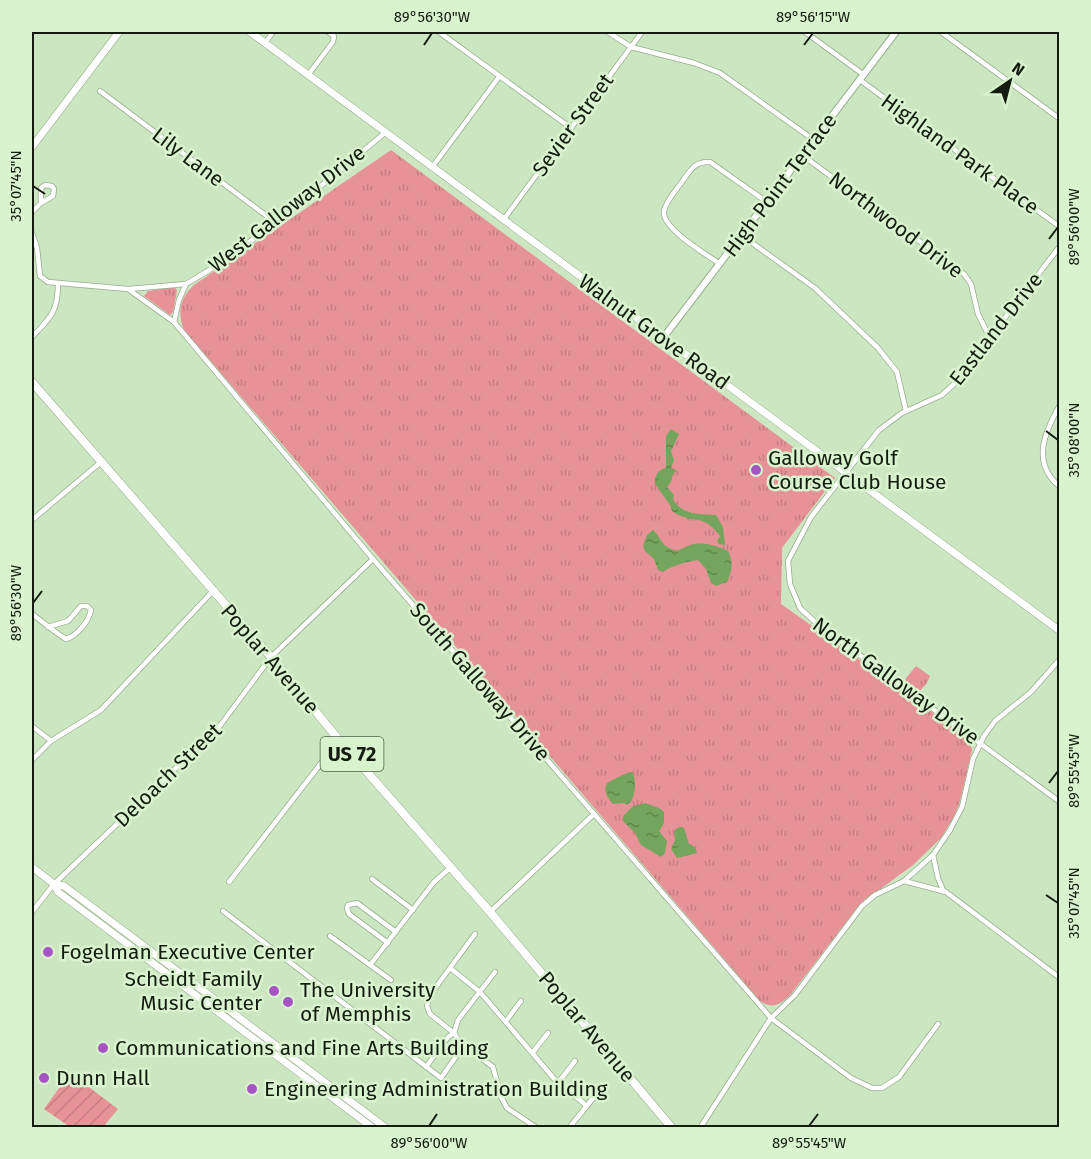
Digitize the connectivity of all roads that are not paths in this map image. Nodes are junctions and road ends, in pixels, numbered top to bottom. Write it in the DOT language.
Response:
graph roads {
  1 [pos="119,32"];
  2 [pos="250,32"];
  3 [pos="273,32"];
  4 [pos="328,32"];
  5 [pos="440,32"];
  6 [pos="608,32"];
  7 [pos="642,32"];
  8 [pos="805,32"];
  9 [pos="896,32"];
  10 [pos="940,32"];
  11 [pos="265,43"];
  12 [pos="631,46"];
  13 [pos="308,75"];
  14 [pos="499,76"];
  15 [pos="862,77"];
  16 [pos="100,91"];
  17 [pos="1059,118"];
  18 [pos="571,129"];
  19 [pos="386,132"];
  20 [pos="814,140"];
  21 [pos="32,144"];
  22 [pos="802,155"];
  23 [pos="433,166"];
  24 [pos="767,202"];
  25 [pos="41,203"];
  26 [pos="32,212"];
  27 [pos="504,219"];
  28 [pos="276,223"];
  29 [pos="1059,227"];
  30 [pos="32,233"];
  31 [pos="741,235"];
  32 [pos="1059,246"];
  33 [pos="720,264"];
  34 [pos="58,284"];
  35 [pos="186,284"];
  36 [pos="128,289"];
  37 [pos="174,322"];
  38 [pos="32,338"];
  39 [pos="663,338"];
  40 [pos="990,338"];
  41 [pos="32,382"];
  42 [pos="1059,405"];
  43 [pos="906,411"];
  44 [pos="101,462"];
  45 [pos="845,472"];
  46 [pos="1059,487"];
  47 [pos="32,520"];
  48 [pos="373,559"];
  49 [pos="212,592"];
  50 [pos="32,614"];
  51 [pos="48,627"];
  52 [pos="1059,631"];
  53 [pos="271,657"];
  54 [pos="1059,660"];
  55 [pos="32,726"];
  56 [pos="339,740"];
  57 [pos="51,741"];
  58 [pos="981,743"];
  59 [pos="32,760"];
  60 [pos="1059,802"];
  61 [pos="594,814"];
  62 [pos="933,855"];
  63 [pos="32,867"];
  64 [pos="450,868"];
  65 [pos="372,879"];
  66 [pos="904,881"];
  67 [pos="229,882"];
  68 [pos="54,884"];
  69 [pos="944,891"];
  70 [pos="413,910"];
  71 [pos="223,911"];
  72 [pos="32,912"];
  73 [pos="490,912"];
  74 [pos="396,932"];
  75 [pos="475,934"];
  76 [pos="330,936"];
  77 [pos="387,943"];
  78 [pos="370,965"];
  79 [pos="450,968"];
  80 [pos="495,972"];
  81 [pos="1059,978"];
  82 [pos="391,981"];
  83 [pos="480,992"];
  84 [pos="521,1001"];
  85 [pos="771,1018"];
  86 [pos="506,1021"];
  87 [pos="938,1024"];
  88 [pos="454,1033"];
  89 [pos="548,1033"];
  90 [pos="464,1045"];
  91 [pos="533,1052"];
  92 [pos="575,1061"];
  93 [pos="426,1067"];
  94 [pos="558,1083"];
  95 [pos="602,1087"];
  96 [pos="587,1106"];
  97 [pos="573,1123"];
  98 [pos="373,1128"];
  99 [pos="386,1128"];
  100 [pos="537,1128"];
  101 [pos="569,1128"];
  102 [pos="580,1128"];
  103 [pos="672,1128"];
  104 [pos="700,1128"];
  1 -- 21 [label="main road"];
  2 -- 11 [label="main road, Walnut Grove Road"];
  3 -- 11 [label="street"];
  4 -- 13 [label="street"];
  5 -- 14 [label="street"];
  6 -- 12 [label="street"];
  7 -- 12 [label="street, Sevier Street"];
  8 -- 15 [label="street, Highland Park Place"];
  9 -- 15 [label="street, High Point Terrace"];
  10 -- 17 [label="street"];
  11 -- 13 [label="main road, Walnut Grove Road"];
  12 -- 18 [label="street, Sevier Street"];
  12 -- 20 [label="street"];
  13 -- 19 [label="main road, Walnut Grove Road"];
  14 -- 18 [label="street"];
  14 -- 23 [label="street"];
  15 -- 20 [label="street, High Point Terrace"];
  15 -- 29 [label="street, Highland Park Place"];
  16 -- 28 [label="street, Lily Lane"];
  18 -- 27 [label="street, Sevier Street"];
  19 -- 23 [label="main road, Walnut Grove Road"];
  19 -- 28 [label="street, West Galloway Drive"];
  20 -- 22 [label="street, High Point Terrace"];
  22 -- 24 [label="street, High Point Terrace"];
  22 -- 40 [label="street, Northwood Drive"];
  23 -- 27 [label="main road, Walnut Grove Road"];
  24 -- 31 [label="street, High Point Terrace"];
  24 -- 33 [label="street"];
  25 -- 26 [label="street"];
  27 -- 39 [label="main road, Walnut Grove Road"];
  28 -- 35 [label="street, West Galloway Drive"];
  30 -- 34 [label="street"];
  31 -- 33 [label="street, High Point Terrace"];
  31 -- 43 [label="street"];
  32 -- 40 [label="street, Eastland Drive"];
  33 -- 39 [label="street, High Point Terrace"];
  34 -- 36 [label="street, South Galloway Drive"];
  34 -- 38 [label="street"];
  35 -- 36 [label="street, West Galloway Drive"];
  35 -- 37 [label="street, West Galloway Drive"];
  36 -- 37 [label="street, South Galloway Drive"];
  37 -- 48 [label="street, South Galloway Drive"];
  39 -- 45 [label="main road, Walnut Grove Road"];
  40 -- 43 [label="street, Eastland Drive"];
  41 -- 44 [label="main road, Poplar Avenue / US 72"];
  42 -- 46 [label="street"];
  43 -- 45 [label="street, Eastland Drive"];
  44 -- 47 [label="street"];
  44 -- 49 [label="main road, Poplar Avenue / US 72"];
  45 -- 52 [label="main road, Walnut Grove Road"];
  45 -- 58 [label="street, North Galloway Drive"];
  48 -- 53 [label="street, Deloach Street"];
  48 -- 61 [label="street, South Galloway Drive"];
  49 -- 53 [label="main road, Poplar Avenue / US 72"];
  49 -- 57 [label="street"];
  50 -- 51 [label="street"];
  51 -- 51 [label="street"];
  53 -- 56 [label="main road, Poplar Avenue / US 72"];
  53 -- 68 [label="street, Deloach Street"];
  54 -- 58 [label="street"];
  55 -- 57 [label="street"];
  56 -- 64 [label="main road, Poplar Avenue / US 72"];
  56 -- 67 [label="street"];
  57 -- 59 [label="street"];
  58 -- 60 [label="street, North Galloway Drive"];
  58 -- 62 [label="street"];
  61 -- 73 [label="street"];
  61 -- 85 [label="street, South Galloway Drive"];
  62 -- 66 [label="street"];
  62 -- 69 [label="street"];
  63 -- 68 [label="main road"];
  64 -- 70 [label="street"];
  64 -- 73 [label="main road, Poplar Avenue / US 72"];
  65 -- 70 [label="street"];
  66 -- 69 [label="street"];
  66 -- 85 [label="street"];
  68 -- 72 [label="street, Deloach Street"];
  68 -- 98 [label="main road"];
  68 -- 99 [label="main road"];
  69 -- 81 [label="street"];
  70 -- 74 [label="street"];
  71 -- 93 [label="street"];
  73 -- 103 [label="main road, Poplar Avenue / US 72"];
  74 -- 77 [label="street"];
  74 -- 77 [label="street"];
  75 -- 79 [label="street"];
  76 -- 78 [label="street"];
  77 -- 78 [label="street"];
  78 -- 82 [label="street"];
  79 -- 83 [label="street"];
  79 -- 88 [label="street"];
  80 -- 83 [label="street"];
  83 -- 86 [label="street"];
  83 -- 88 [label="street"];
  84 -- 86 [label="street"];
  85 -- 87 [label="street, South Galloway Drive"];
  85 -- 104 [label="street"];
  86 -- 91 [label="street"];
  88 -- 90 [label="street"];
  88 -- 93 [label="street"];
  89 -- 91 [label="street"];
  90 -- 93 [label="street"];
  90 -- 100 [label="street"];
  91 -- 94 [label="street"];
  92 -- 94 [label="street"];
  94 -- 96 [label="street"];
  95 -- 96 [label="street"];
  96 -- 97 [label="street"];
  97 -- 101 [label="street"];
  97 -- 102 [label="street"];
}
